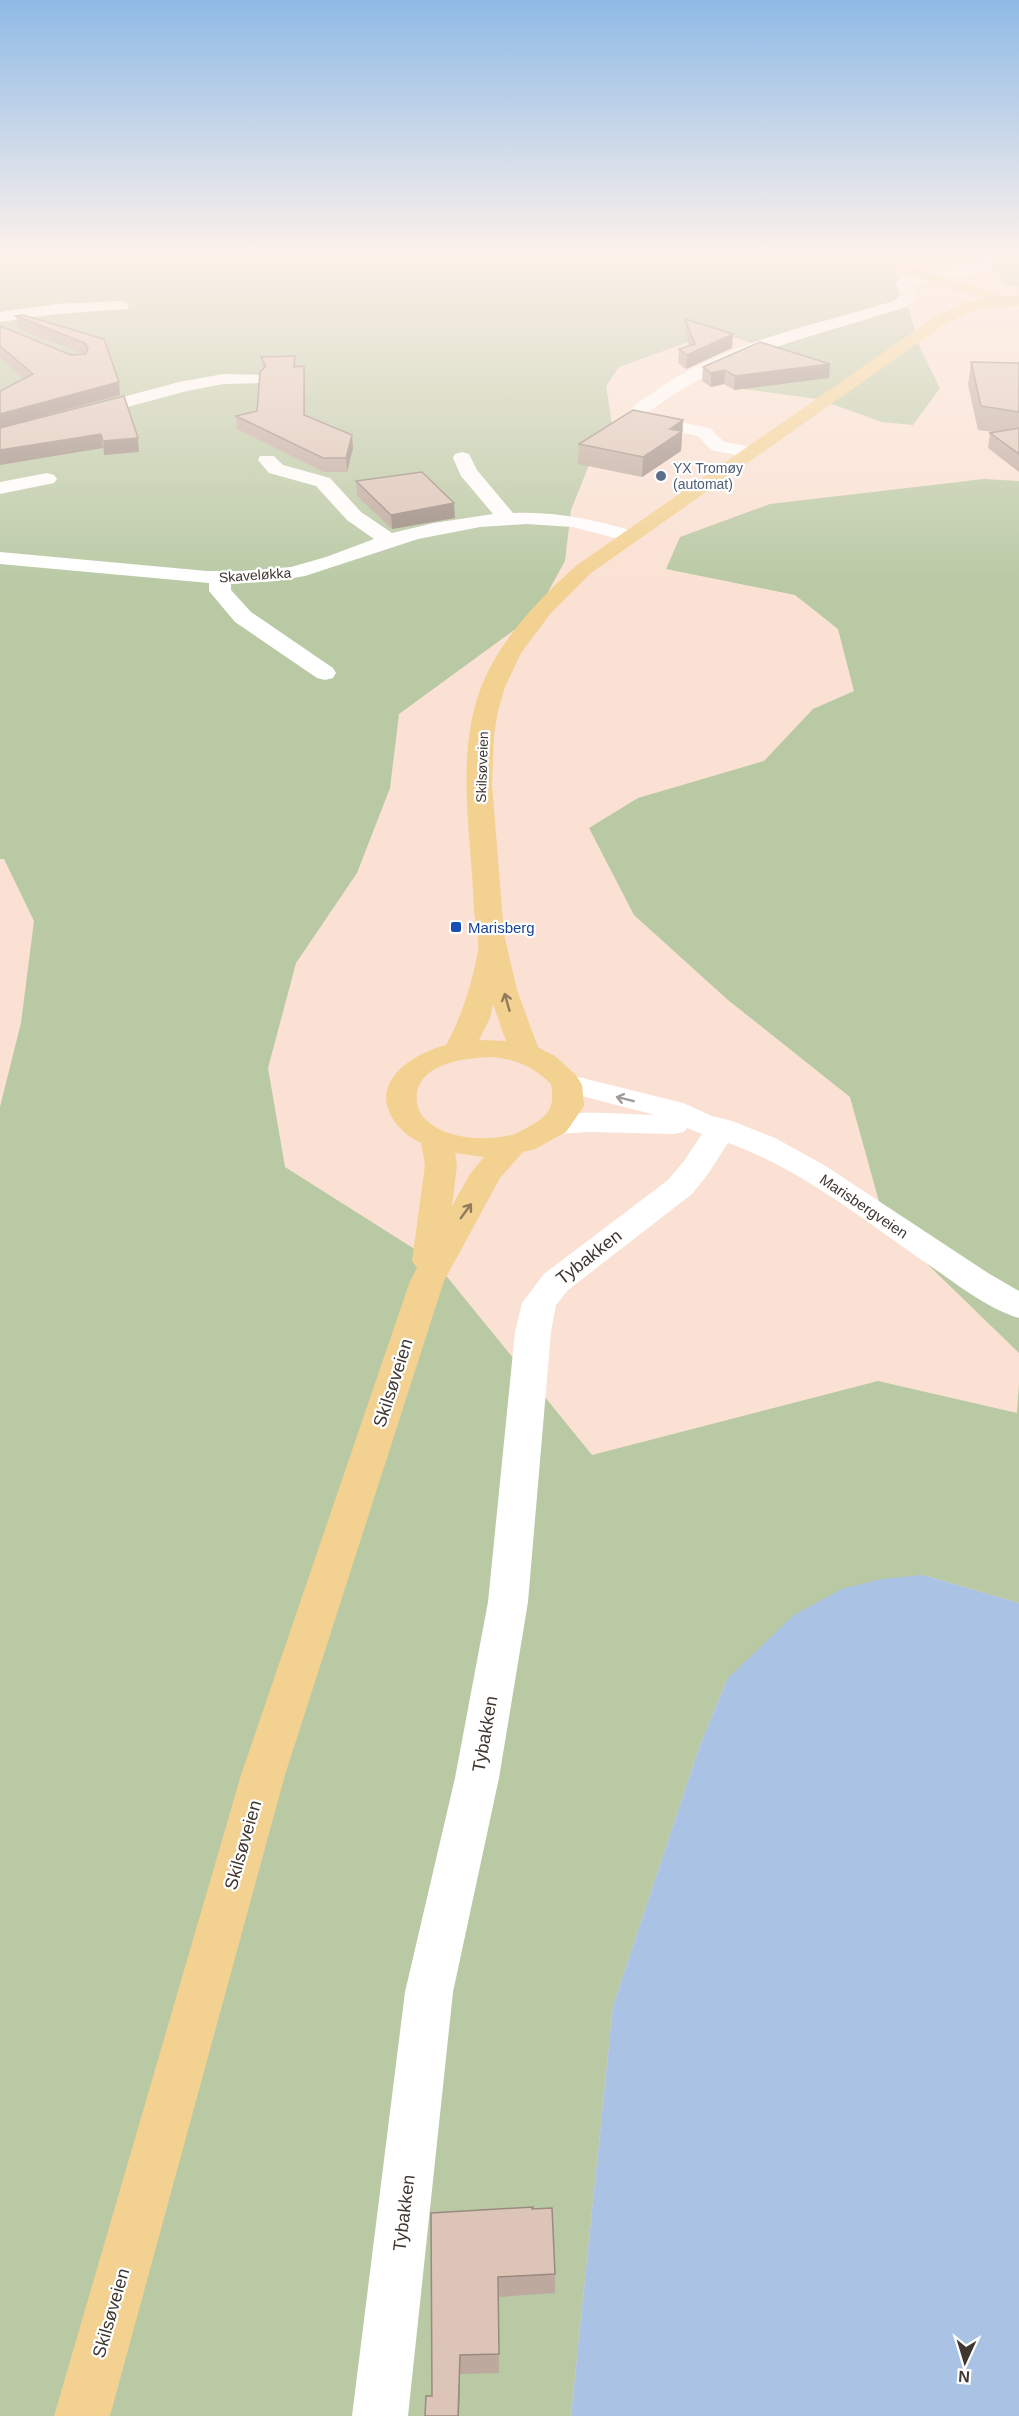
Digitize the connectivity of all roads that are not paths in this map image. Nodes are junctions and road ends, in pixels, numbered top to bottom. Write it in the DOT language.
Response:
graph roads {
  1 [pos="717,364"];
  2 [pos="878,364"];
  3 [pos="256,379"];
  4 [pos="0,436"];
  5 [pos="751,452"];
  6 [pos="462,458"];
  7 [pos="267,460"];
  8 [pos="47,479"];
  9 [pos="0,488"];
  10 [pos="509,520"];
  11 [pos="630,536"];
  12 [pos="390,541"];
  13 [pos="0,558"];
  14 [pos="220,579"];
  15 [pos="325,673"];
  16 [pos="492,948"];
  17 [pos="458,1051"];
  18 [pos="527,1054"];
  19 [pos="577,1086"];
  20 [pos="567,1124"];
  21 [pos="711,1126"];
  22 [pos="436,1139"];
  23 [pos="512,1145"];
  24 [pos="427,1281"];
  25 [pos="1019,1306"];
  26 [pos="82,2416"];
  27 [pos="380,2416"];
  1 -- 5 [label="street"];
  2 -- 5 [label="main road, Skilsøveien"];
  3 -- 4 [label="street"];
  5 -- 11 [label="main road, Skilsøveien"];
  6 -- 10 [label="street"];
  7 -- 12 [label="street"];
  8 -- 9 [label="street"];
  10 -- 11 [label="street, Skaveløkka"];
  10 -- 12 [label="street, Skaveløkka"];
  11 -- 16 [label="main road, Skilsøveien"];
  12 -- 14 [label="street, Skaveløkka"];
  13 -- 14 [label="street, Skaveløkka"];
  14 -- 15 [label="street"];
  16 -- 17 [label="main road, Skilsøveien"];
  18 -- 16 [label="main road, Skilsøveien, one-way"];
  17 -- 18 [label="main road, Skilsøveien"];
  17 -- 22 [label="main road, Skilsøveien"];
  18 -- 19 [label="main road, Skilsøveien"];
  19 -- 20 [label="main road"];
  21 -- 19 [label="street, Marisbergveien, one-way"];
  20 -- 21 [label="street"];
  20 -- 23 [label="main road, Skilsøveien"];
  21 -- 25 [label="street, Marisbergveien"];
  21 -- 27 [label="street, Tybakken"];
  22 -- 23 [label="main road, Skilsøveien"];
  22 -- 24 [label="main road, Skilsøveien"];
  24 -- 23 [label="main road, Skilsøveien, one-way"];
  24 -- 26 [label="main road, Skilsøveien"];
}
